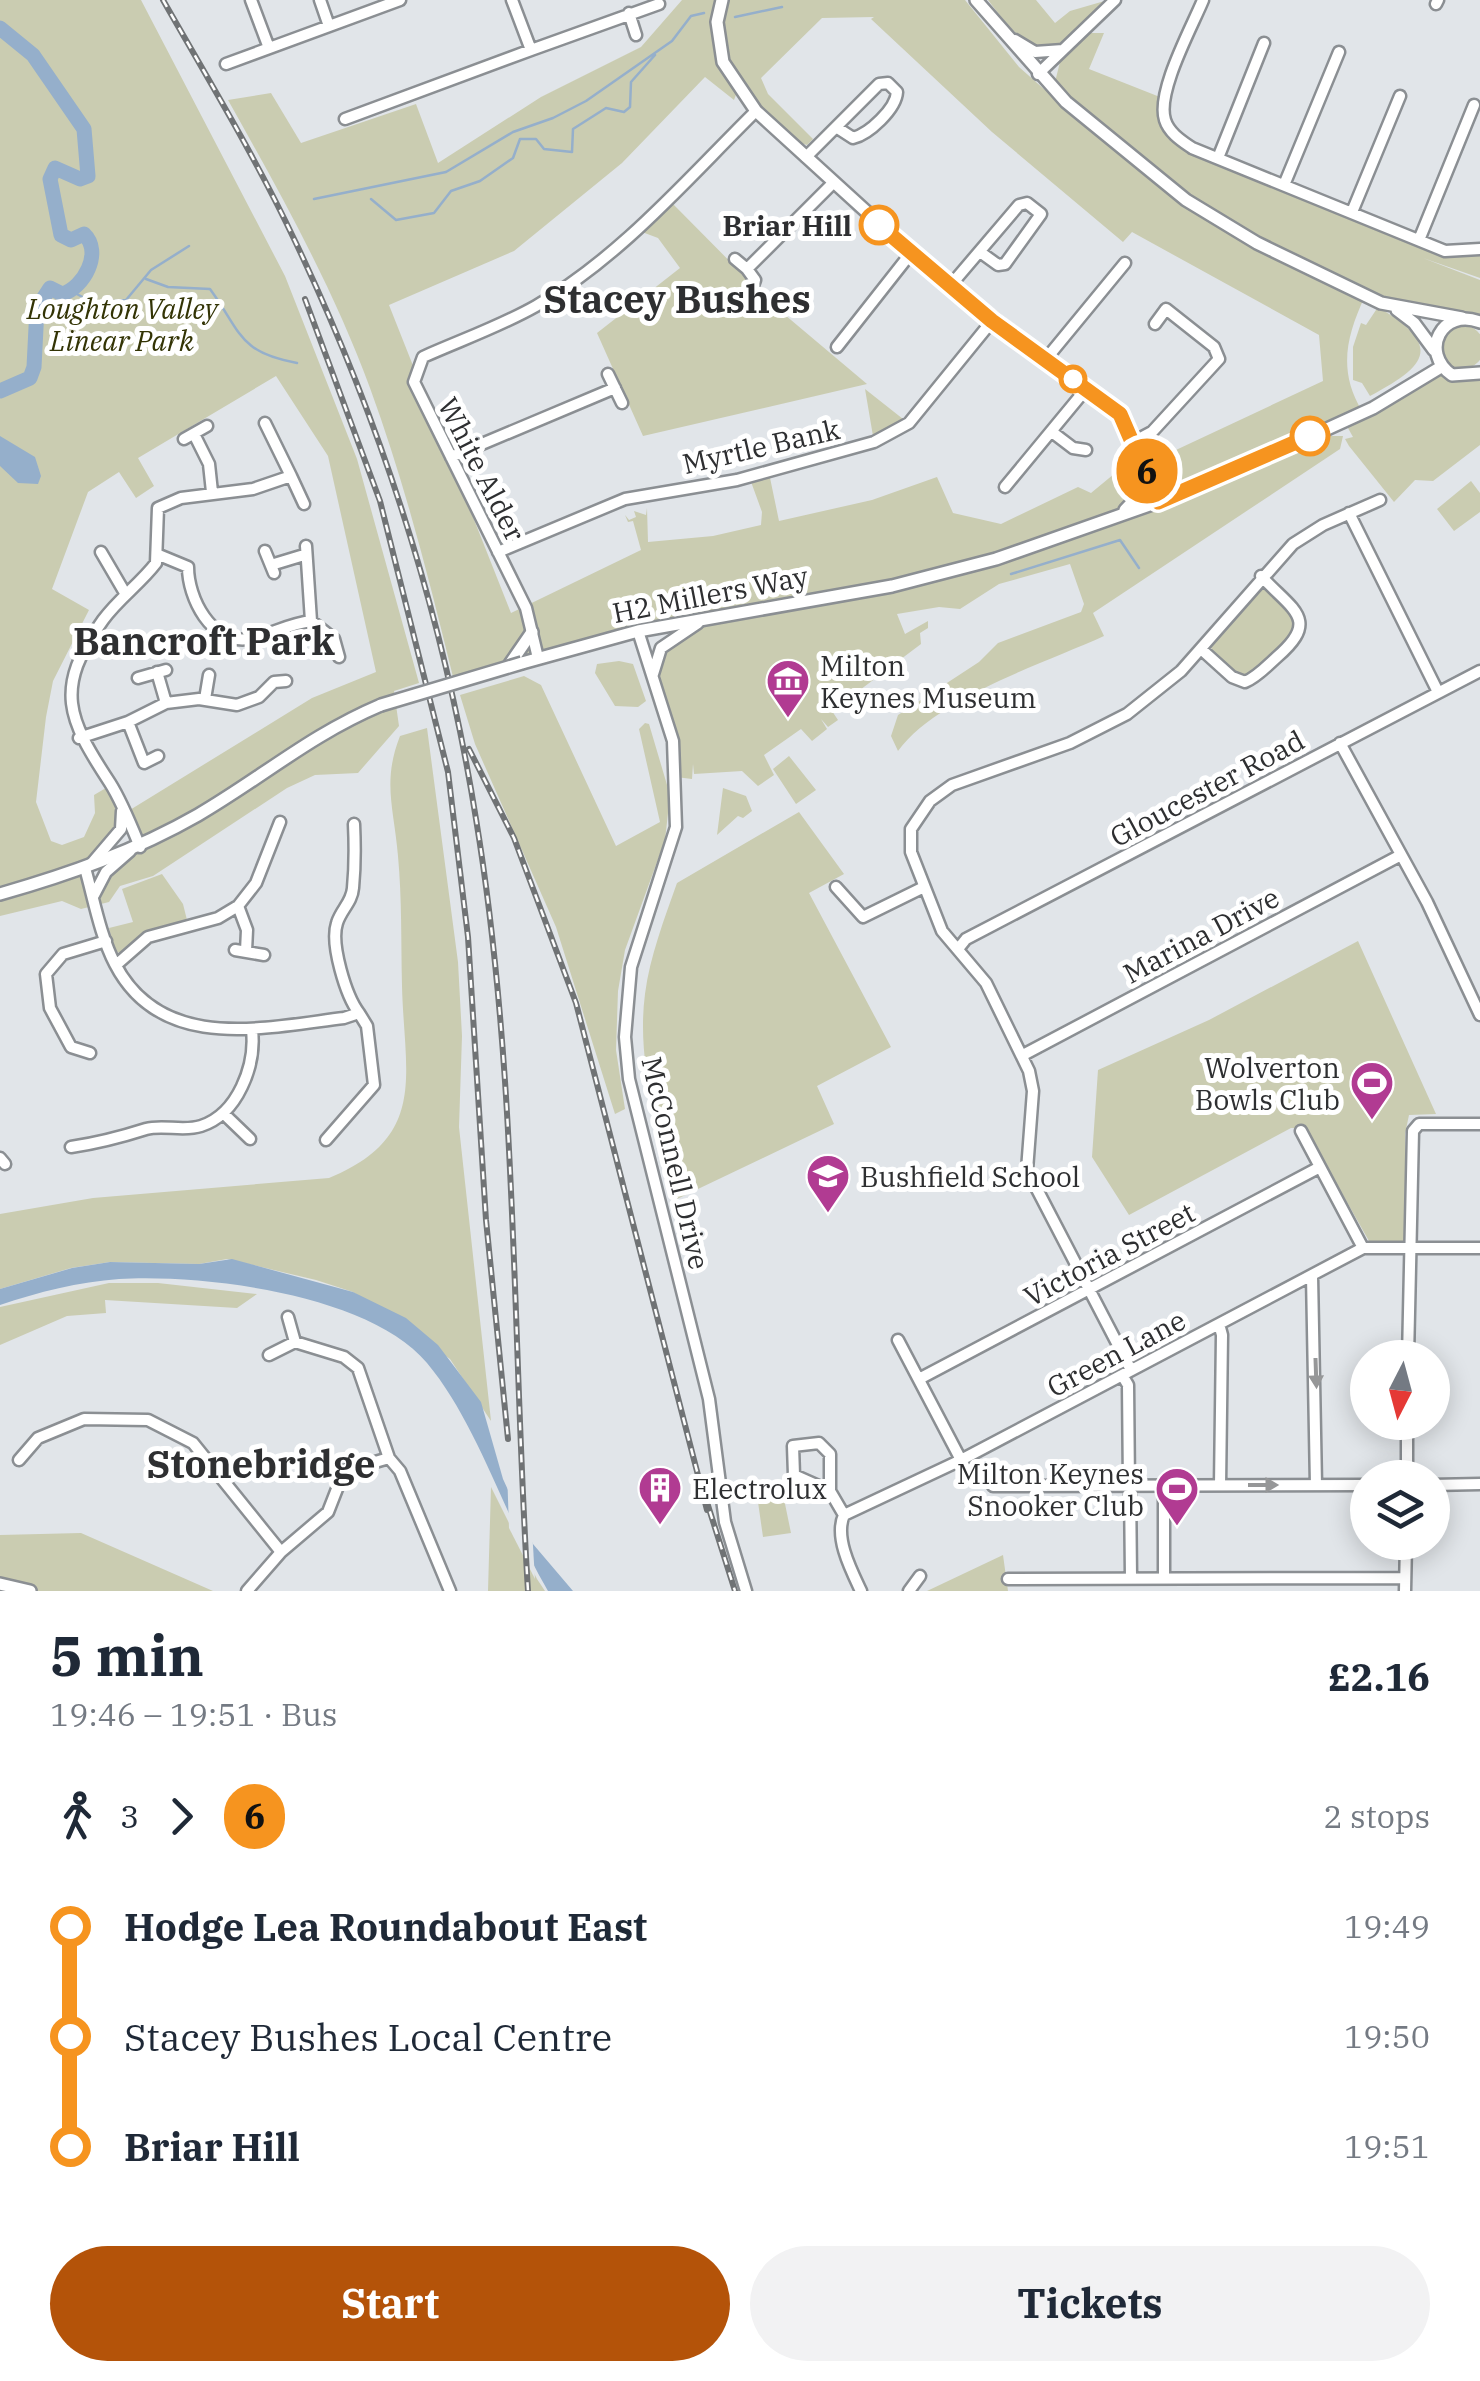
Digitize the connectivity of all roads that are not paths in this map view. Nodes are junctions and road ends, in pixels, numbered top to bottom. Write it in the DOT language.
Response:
graph roads {
  1 [pos="251,0"];
  2 [pos="320,0"];
  3 [pos="400,0"];
  4 [pos="512,0"];
  5 [pos="722,0"];
  6 [pos="976,0"];
  7 [pos="1115,0"];
  8 [pos="1204,0"];
  9 [pos="659,4"];
  10 [pos="371,5"];
  11 [pos="629,12"];
  12 [pos="329,26"];
  13 [pos="998,28"];
  14 [pos="636,36"];
  15 [pos="1264,43"];
  16 [pos="269,48"];
  17 [pos="531,50"];
  18 [pos="1063,50"];
  19 [pos="1339,52"];
  20 [pos="226,64"];
  21 [pos="1038,74"];
  22 [pos="1400,96"];
  23 [pos="1474,105"];
  24 [pos="756,111"];
  25 [pos="344,119"];
  26 [pos="836,128"];
  27 [pos="806,157"];
  28 [pos="1218,158"];
  29 [pos="833,183"];
  30 [pos="1284,186"];
  31 [pos="1352,212"];
  32 [pos="1419,240"];
  33 [pos="1480,249"];
  34 [pos="980,252"];
  35 [pos="910,253"];
  36 [pos="735,259"];
  37 [pos="1126,263"];
  38 [pos="747,269"];
  39 [pos="950,286"];
  40 [pos="752,288"];
  41 [pos="1396,309"];
  42 [pos="1473,319"];
  43 [pos="992,321"];
  44 [pos="1155,324"];
  45 [pos="837,347"];
  46 [pos="1434,350"];
  47 [pos="1046,359"];
  48 [pos="1441,367"];
  49 [pos="1480,373"];
  50 [pos="608,374"];
  51 [pos="615,388"];
  52 [pos="1086,389"];
  53 [pos="622,403"];
  54 [pos="265,423"];
  55 [pos="206,426"];
  56 [pos="1052,432"];
  57 [pos="1135,442"];
  58 [pos="1086,450"];
  59 [pos="451,457"];
  60 [pos="1147,470"];
  61 [pos="290,476"];
  62 [pos="1005,487"];
  63 [pos="212,492"];
  64 [pos="1380,500"];
  65 [pos="1158,502"];
  66 [pos="304,504"];
  67 [pos="1349,512"];
  68 [pos="1109,520"];
  69 [pos="265,551"];
  70 [pos="101,552"];
  71 [pos="498,552"];
  72 [pos="158,555"];
  73 [pos="1260,576"];
  74 [pos="126,593"];
  75 [pos="708,618"];
  76 [pos="310,621"];
  77 [pos="532,632"];
  78 [pos="638,632"];
  79 [pos="1201,649"];
  80 [pos="339,657"];
  81 [pos="538,658"];
  82 [pos="507,667"];
  83 [pos="1480,671"];
  84 [pos="209,675"];
  85 [pos="138,678"];
  86 [pos="653,680"];
  87 [pos="286,681"];
  88 [pos="1438,692"];
  89 [pos="205,700"];
  90 [pos="166,703"];
  91 [pos="128,722"];
  92 [pos="79,738"];
  93 [pos="1340,744"];
  94 [pos="158,756"];
  95 [pos="122,806"];
  96 [pos="280,822"];
  97 [pos="354,824"];
  98 [pos="136,848"];
  99 [pos="1401,854"];
  100 [pos="87,868"];
  101 [pos="924,886"];
  102 [pos="836,887"];
  103 [pos="0,894"];
  104 [pos="94,896"];
  105 [pos="238,906"];
  106 [pos="106,941"];
  107 [pos="958,949"];
  108 [pos="264,955"];
  109 [pos="116,965"];
  110 [pos="359,1012"];
  111 [pos="1480,1015"];
  112 [pos="252,1030"];
  113 [pos="90,1054"];
  114 [pos="1023,1055"];
  115 [pos="223,1113"];
  116 [pos="1480,1124"];
  117 [pos="1300,1131"];
  118 [pos="250,1139"];
  119 [pos="326,1140"];
  120 [pos="71,1148"];
  121 [pos="1320,1167"];
  122 [pos="1411,1247"];
  123 [pos="1363,1248"];
  124 [pos="1480,1248"];
  125 [pos="1312,1276"];
  126 [pos="1088,1290"];
  127 [pos="288,1317"];
  128 [pos="1219,1324"];
  129 [pos="898,1340"];
  130 [pos="1408,1340"];
  131 [pos="295,1342"];
  132 [pos="270,1355"];
  133 [pos="1126,1372"];
  134 [pos="918,1379"];
  135 [pos="390,1458"];
  136 [pos="19,1460"];
  137 [pos="960,1460"];
  138 [pos="1480,1484"];
  139 [pos="1220,1485"];
  140 [pos="1316,1485"];
  141 [pos="1350,1485"];
  142 [pos="1450,1485"];
  143 [pos="993,1486"];
  144 [pos="1130,1486"];
  145 [pos="1164,1486"];
  146 [pos="830,1491"];
  147 [pos="844,1515"];
  148 [pos="281,1552"];
  149 [pos="1406,1560"];
  150 [pos="920,1576"];
  151 [pos="1130,1576"];
  152 [pos="1164,1577"];
  153 [pos="1405,1578"];
  154 [pos="1008,1580"];
  155 [pos="0,1584"];
  156 [pos="30,1591"];
  157 [pos="247,1591"];
  158 [pos="450,1591"];
  159 [pos="746,1591"];
  160 [pos="862,1591"];
  161 [pos="909,1591"];
  162 [pos="1405,1591"];
  1 -- 16 [label="street"];
  2 -- 12 [label="street"];
  3 -- 10 [label="street"];
  4 -- 17 [label="street"];
  5 -- 24 [label="street"];
  6 -- 13 [label="street"];
  7 -- 18 [label="street"];
  8 -- 28 [label="street"];
  9 -- 11 [label="street"];
  10 -- 12 [label="street"];
  11 -- 14 [label="street"];
  11 -- 17 [label="street"];
  12 -- 16 [label="street"];
  13 -- 18 [label="street"];
  13 -- 21 [label="street"];
  15 -- 28 [label="street"];
  16 -- 20 [label="street"];
  17 -- 25 [label="street"];
  18 -- 21 [label="street"];
  19 -- 30 [label="street"];
  21 -- 41 [label="street"];
  22 -- 31 [label="street"];
  23 -- 32 [label="street"];
  24 -- 27 [label="street"];
  24 -- 59 [label="street, White Alder"];
  26 -- 26 [label="street"];
  26 -- 27 [label="street"];
  27 -- 29 [label="street"];
  28 -- 30 [label="street"];
  29 -- 35 [label="street"];
  29 -- 38 [label="street"];
  30 -- 31 [label="street"];
  31 -- 32 [label="street"];
  32 -- 33 [label="street"];
  34 -- 34 [label="street"];
  34 -- 39 [label="street"];
  35 -- 39 [label="street"];
  35 -- 45 [label="street"];
  36 -- 38 [label="street"];
  37 -- 47 [label="street"];
  38 -- 40 [label="street"];
  39 -- 43 [label="street"];
  41 -- 42 [label="street"];
  41 -- 46 [label="street"];
  42 -- 46 [label="street"];
  43 -- 47 [label="street"];
  43 -- 71 [label="street, Myrtle Bank"];
  44 -- 57 [label="street"];
  46 -- 48 [label="street"];
  47 -- 52 [label="street"];
  48 -- 49 [label="street"];
  48 -- 65 [label="street, H2 Millers Way"];
  50 -- 51 [label="street"];
  51 -- 53 [label="street"];
  51 -- 59 [label="street"];
  52 -- 56 [label="street"];
  52 -- 57 [label="street"];
  54 -- 61 [label="street"];
  55 -- 63 [label="street"];
  56 -- 58 [label="street"];
  56 -- 62 [label="street"];
  57 -- 60 [label="street"];
  59 -- 71 [label="street, White Alder"];
  60 -- 65 [label="street"];
  60 -- 68 [label="street"];
  61 -- 63 [label="street"];
  61 -- 66 [label="street"];
  63 -- 72 [label="street"];
  64 -- 67 [label="street"];
  65 -- 68 [label="street, H2 Millers Way"];
  67 -- 73 [label="street"];
  67 -- 88 [label="street"];
  68 -- 75 [label="street, H2 Millers Way"];
  69 -- 76 [label="street"];
  70 -- 74 [label="street"];
  71 -- 77 [label="street, White Alder"];
  72 -- 74 [label="street"];
  72 -- 76 [label="street"];
  73 -- 79 [label="street"];
  73 -- 79 [label="street"];
  74 -- 92 [label="street"];
  75 -- 78 [label="street, H2 Millers Way"];
  75 -- 86 [label="street"];
  76 -- 80 [label="street"];
  77 -- 81 [label="street, White Alder"];
  77 -- 82 [label="street"];
  78 -- 81 [label="street, H2 Millers Way"];
  78 -- 86 [label="street, McConnell Drive"];
  79 -- 101 [label="street"];
  81 -- 82 [label="street, H2 Millers Way, bridge"];
  82 -- 98 [label="street, H2 Millers Way, bridge"];
  83 -- 88 [label="street, Gloucester Road"];
  84 -- 89 [label="street"];
  85 -- 90 [label="street"];
  86 -- 159 [label="street, McConnell Drive"];
  87 -- 89 [label="street"];
  88 -- 93 [label="street, Gloucester Road"];
  89 -- 90 [label="street"];
  90 -- 91 [label="street"];
  91 -- 92 [label="street"];
  91 -- 94 [label="street"];
  92 -- 95 [label="street"];
  93 -- 99 [label="street"];
  93 -- 107 [label="street, Gloucester Road"];
  95 -- 98 [label="street"];
  95 -- 100 [label="street"];
  96 -- 105 [label="street"];
  97 -- 110 [label="street"];
  98 -- 100 [label="street, H2 Millers Way"];
  98 -- 104 [label="street"];
  99 -- 111 [label="street"];
  99 -- 114 [label="street, Marina Drive"];
  100 -- 103 [label="street, H2 Millers Way"];
  100 -- 104 [label="street"];
  101 -- 102 [label="street"];
  101 -- 107 [label="street"];
  104 -- 106 [label="street"];
  105 -- 108 [label="street"];
  105 -- 109 [label="street"];
  106 -- 109 [label="street"];
  106 -- 113 [label="street"];
  107 -- 114 [label="street"];
  109 -- 112 [label="street"];
  110 -- 112 [label="street"];
  110 -- 119 [label="street"];
  112 -- 115 [label="street"];
  114 -- 126 [label="street"];
  115 -- 118 [label="street"];
  115 -- 120 [label="street"];
  116 -- 122 [label="street"];
  117 -- 121 [label="street"];
  121 -- 123 [label="street"];
  121 -- 126 [label="street, Victoria Street"];
  122 -- 123 [label="street, Green Lane"];
  122 -- 124 [label="street, Green Lane"];
  122 -- 130 [label="street"];
  123 -- 125 [label="street, Green Lane"];
  125 -- 128 [label="street, Green Lane"];
  125 -- 140 [label="street, one-way"];
  126 -- 133 [label="street"];
  126 -- 134 [label="street, Victoria Street"];
  127 -- 131 [label="street"];
  128 -- 133 [label="street, Green Lane"];
  128 -- 139 [label="street"];
  129 -- 134 [label="street"];
  131 -- 132 [label="street"];
  131 -- 135 [label="street"];
  133 -- 137 [label="street, Green Lane"];
  133 -- 144 [label="street"];
  134 -- 137 [label="street"];
  135 -- 148 [label="street"];
  135 -- 158 [label="street"];
  136 -- 148 [label="street"];
  137 -- 147 [label="street, Green Lane"];
  138 -- 142 [label="street"];
  139 -- 140 [label="street, one-way"];
  139 -- 145 [label="street"];
  140 -- 141 [label="street"];
  143 -- 144 [label="street"];
  144 -- 145 [label="street"];
  144 -- 151 [label="street"];
  145 -- 152 [label="street"];
  146 -- 146 [label="street"];
  146 -- 147 [label="street"];
  147 -- 160 [label="street"];
  148 -- 157 [label="street"];
  149 -- 153 [label="street"];
  150 -- 161 [label="street"];
  151 -- 152 [label="street"];
  151 -- 154 [label="street"];
  152 -- 153 [label="street"];
  153 -- 162 [label="street"];
  155 -- 156 [label="street"];
}
